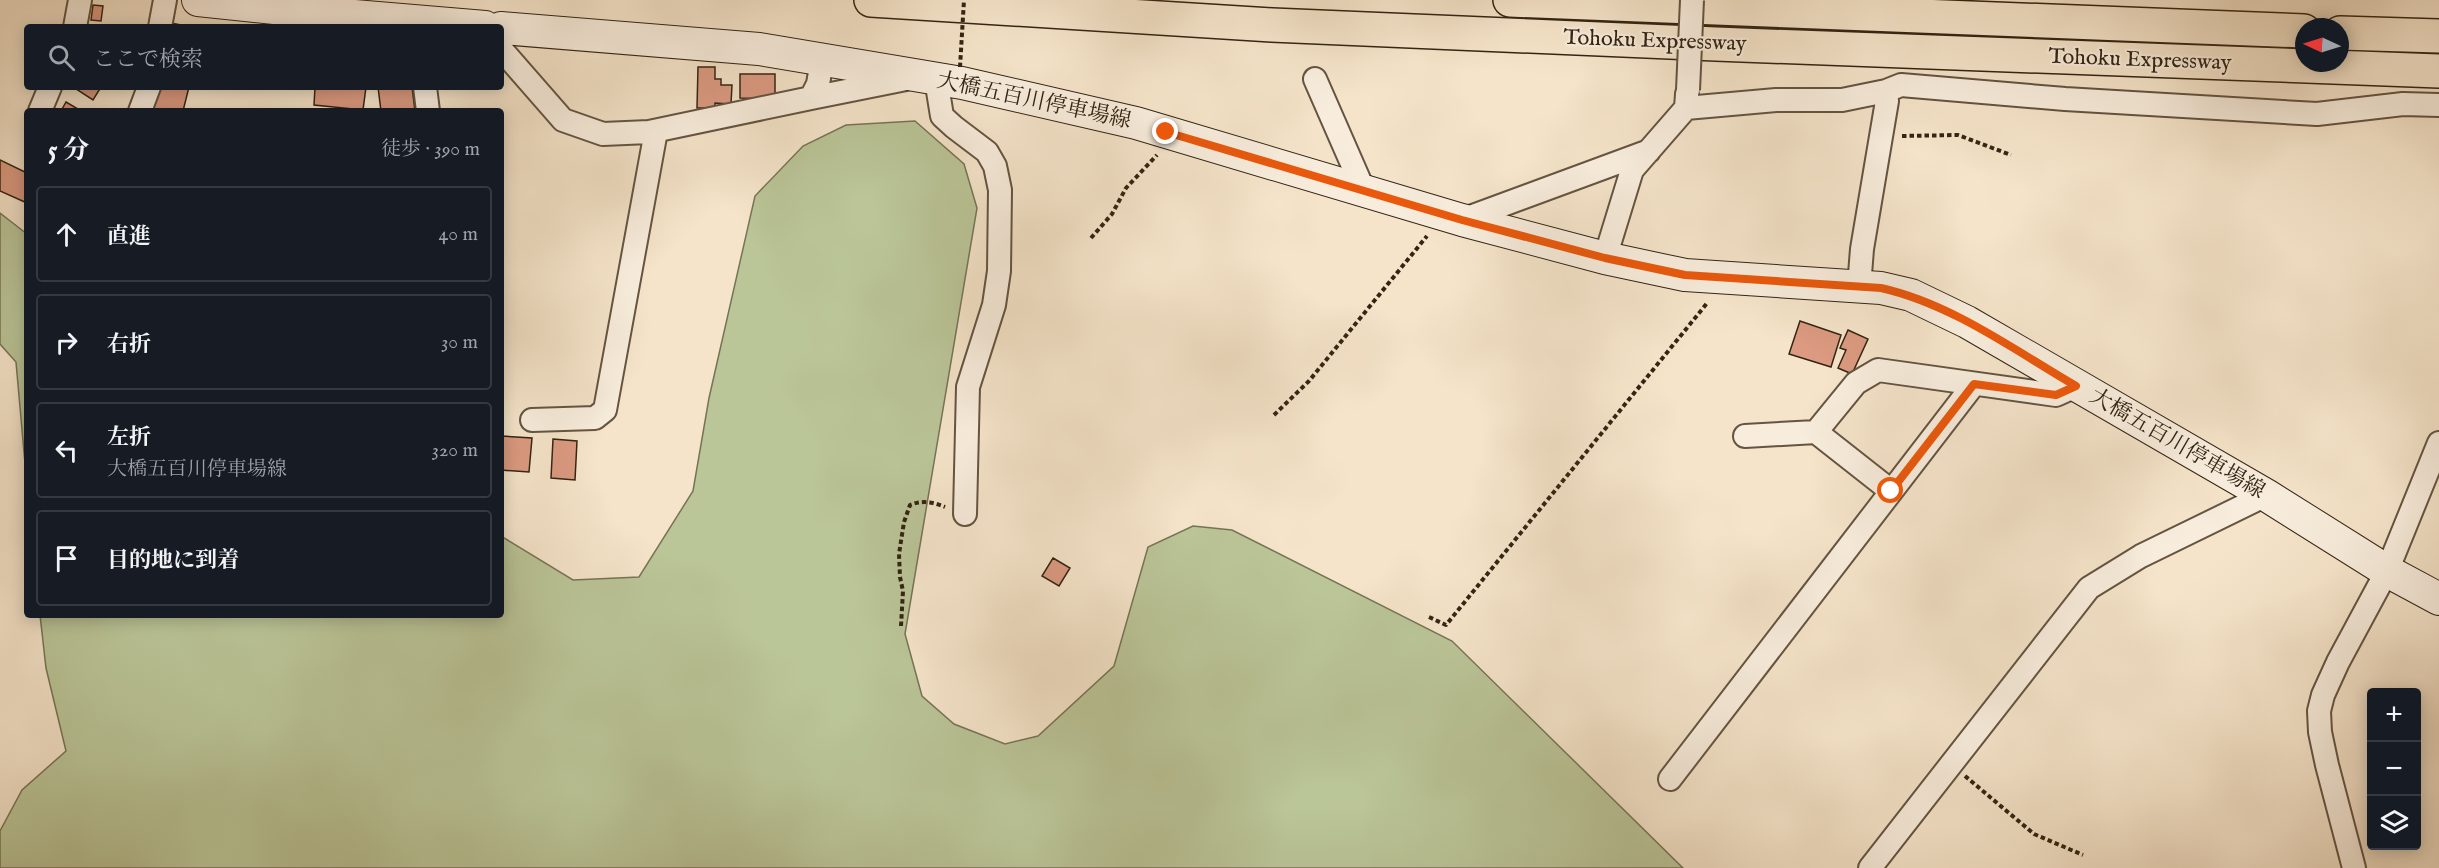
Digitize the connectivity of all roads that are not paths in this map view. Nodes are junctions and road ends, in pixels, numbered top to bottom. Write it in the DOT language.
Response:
graph roads {
  1 [pos="80,0"];
  2 [pos="165,0"];
  3 [pos="871,0"];
  4 [pos="1510,0"];
  5 [pos="1692,0"];
  6 [pos="215,1"];
  7 [pos="76,24"];
  8 [pos="161,24"];
  9 [pos="418,24"];
  10 [pos="504,28"];
  11 [pos="2295,31"];
  12 [pos="2349,33"];
  13 [pos="2439,36"];
  14 [pos="504,52"];
  15 [pos="822,60"];
  16 [pos="2439,71"];
  17 [pos="938,74"];
  18 [pos="1315,79"];
  19 [pos="49,90"];
  20 [pos="148,90"];
  21 [pos="425,90"];
  22 [pos="1886,91"];
  23 [pos="811,98"];
  24 [pos="1687,99"];
  25 [pos="2439,105"];
  26 [pos="41,108"];
  27 [pos="141,108"];
  28 [pos="428,108"];
  29 [pos="656,131"];
  30 [pos="1649,150"];
  31 [pos="1364,191"];
  32 [pos="1454,217"];
  33 [pos="1605,258"];
  34 [pos="1859,286"];
  35 [pos="1974,384"];
  36 [pos="2076,386"];
  37 [pos="532,420"];
  38 [pos="1816,432"];
  39 [pos="1745,436"];
  40 [pos="2439,443"];
  41 [pos="1891,491"];
  42 [pos="2266,495"];
  43 [pos="965,514"];
  44 [pos="2387,571"];
  45 [pos="2439,599"];
  46 [pos="1670,779"];
  47 [pos="1870,868"];
  48 [pos="2355,868"];
  1 -- 7 [label="street"];
  2 -- 8 [label="street"];
  3 -- 16 [label="highway, Tohoku Expressway"];
  4 -- 11 [label="highway, Tohoku Expressway"];
  5 -- 24 [label="street, bridge"];
  6 -- 9 [label="main road"];
  10 -- 15 [label="main road, 大橋五百川停車場線"];
  12 -- 13 [label="highway"];
  14 -- 29 [label="street"];
  15 -- 17 [label="main road, 大橋五百川停車場線"];
  15 -- 23 [label="street"];
  17 -- 23 [label="street"];
  17 -- 31 [label="main road, 大橋五百川停車場線"];
  17 -- 43 [label="street"];
  18 -- 31 [label="street"];
  19 -- 26 [label="street"];
  20 -- 27 [label="street"];
  21 -- 28 [label="street"];
  22 -- 24 [label="street"];
  22 -- 25 [label="street"];
  22 -- 34 [label="street"];
  23 -- 29 [label="street"];
  24 -- 30 [label="street"];
  29 -- 37 [label="street"];
  30 -- 32 [label="street"];
  30 -- 33 [label="street"];
  31 -- 32 [label="main road, 大橋五百川停車場線"];
  32 -- 33 [label="main road, 大橋五百川停車場線"];
  33 -- 34 [label="main road, 大橋五百川停車場線"];
  34 -- 36 [label="main road, 大橋五百川停車場線"];
  35 -- 36 [label="street"];
  35 -- 38 [label="street"];
  35 -- 41 [label="street"];
  36 -- 42 [label="main road, 大橋五百川停車場線"];
  38 -- 39 [label="street"];
  38 -- 41 [label="street"];
  40 -- 44 [label="street"];
  41 -- 46 [label="street"];
  42 -- 44 [label="main road, 大橋五百川停車場線"];
  42 -- 47 [label="street"];
  44 -- 45 [label="main road, 大橋五百川停車場線"];
  44 -- 48 [label="street"];
}
